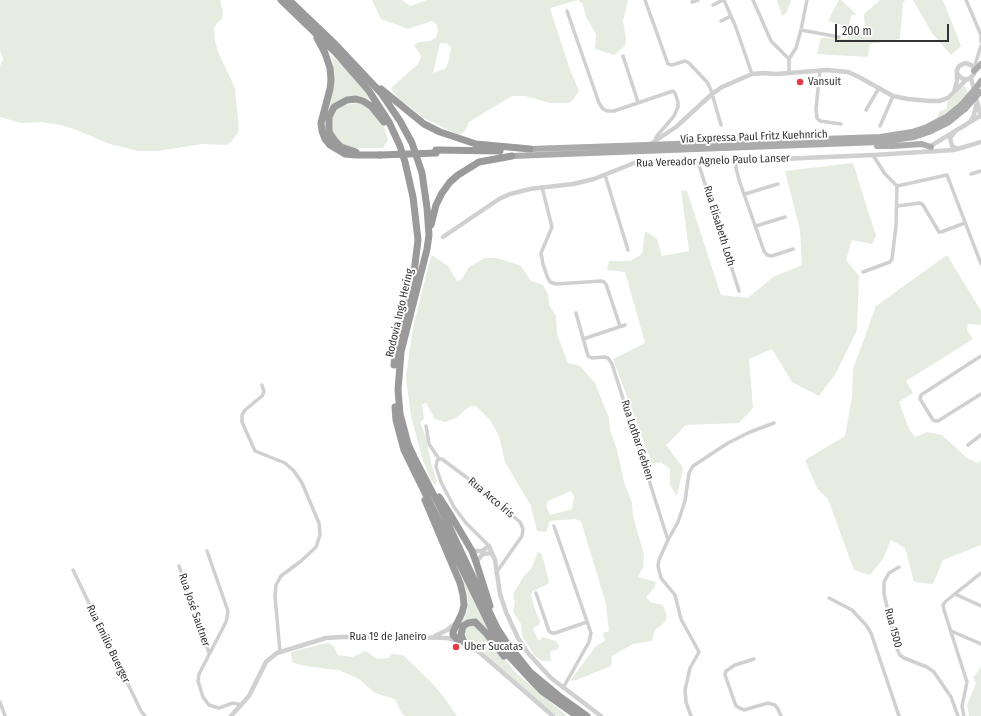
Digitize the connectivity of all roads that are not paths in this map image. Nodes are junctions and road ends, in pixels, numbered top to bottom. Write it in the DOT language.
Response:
graph roads {
  1 [pos="281,0"];
  2 [pos="289,0"];
  3 [pos="645,0"];
  4 [pos="698,0"];
  5 [pos="724,0"];
  6 [pos="753,0"];
  7 [pos="807,0"];
  8 [pos="966,0"];
  9 [pos="692,2"];
  10 [pos="713,5"];
  11 [pos="567,12"];
  12 [pos="731,16"];
  13 [pos="301,20"];
  14 [pos="721,21"];
  15 [pos="801,30"];
  16 [pos="839,37"];
  17 [pos="981,42"];
  18 [pos="981,46"];
  19 [pos="623,56"];
  20 [pos="977,58"];
  21 [pos="789,59"];
  22 [pos="969,63"];
  23 [pos="981,64"];
  24 [pos="974,69"];
  25 [pos="820,70"];
  26 [pos="789,73"];
  27 [pos="752,74"];
  28 [pos="957,74"];
  29 [pos="368,79"];
  30 [pos="969,79"];
  31 [pos="981,81"];
  32 [pos="879,88"];
  33 [pos="979,90"];
  34 [pos="953,93"];
  35 [pos="712,94"];
  36 [pos="893,96"];
  37 [pos="638,102"];
  38 [pos="978,105"];
  39 [pos="963,107"];
  40 [pos="866,110"];
  41 [pos="981,116"];
  42 [pos="969,123"];
  43 [pos="841,124"];
  44 [pos="721,125"];
  45 [pos="880,126"];
  46 [pos="955,132"];
  47 [pos="656,140"];
  48 [pos="981,142"];
  49 [pos="853,144"];
  50 [pos="400,146"];
  51 [pos="647,146"];
  52 [pos="931,147"];
  53 [pos="530,148"];
  54 [pos="960,149"];
  55 [pos="945,150"];
  56 [pos="436,152"];
  57 [pos="920,152"];
  58 [pos="380,153"];
  59 [pos="873,155"];
  60 [pos="512,156"];
  61 [pos="736,161"];
  62 [pos="698,162"];
  63 [pos="981,171"];
  64 [pos="971,174"];
  65 [pos="605,175"];
  66 [pos="778,184"];
  67 [pos="897,186"];
  68 [pos="542,187"];
  69 [pos="744,194"];
  70 [pos="897,206"];
  71 [pos="785,217"];
  72 [pos="965,223"];
  73 [pos="756,226"];
  74 [pos="429,235"];
  75 [pos="443,237"];
  76 [pos="628,250"];
  77 [pos="792,250"];
  78 [pos="981,264"];
  79 [pos="863,272"];
  80 [pos="739,291"];
  81 [pos="576,313"];
  82 [pos="625,325"];
  83 [pos="620,326"];
  84 [pos="583,339"];
  85 [pos="981,356"];
  86 [pos="262,385"];
  87 [pos="981,394"];
  88 [pos="774,423"];
  89 [pos="426,426"];
  90 [pos="981,435"];
  91 [pos="968,446"];
  92 [pos="404,450"];
  93 [pos="439,459"];
  94 [pos="427,483"];
  95 [pos="554,526"];
  96 [pos="668,540"];
  97 [pos="489,546"];
  98 [pos="207,551"];
  99 [pos="472,551"];
  100 [pos="492,553"];
  101 [pos="476,562"];
  102 [pos="179,566"];
  103 [pos="899,567"];
  104 [pos="73,570"];
  105 [pos="496,573"];
  106 [pos="981,573"];
  107 [pos="536,593"];
  108 [pos="955,594"];
  109 [pos="829,598"];
  110 [pos="981,606"];
  111 [pos="492,618"];
  112 [pos="458,621"];
  113 [pos="587,622"];
  114 [pos="951,630"];
  115 [pos="434,637"];
  116 [pos="461,641"];
  117 [pos="981,644"];
  118 [pos="280,652"];
  119 [pos="209,653"];
  120 [pos="754,659"];
  121 [pos="535,684"];
  122 [pos="563,688"];
  123 [pos="544,692"];
  124 [pos="0,702"];
  125 [pos="242,705"];
  126 [pos="5,716"];
  127 [pos="145,716"];
  128 [pos="231,716"];
  129 [pos="553,716"];
  130 [pos="570,716"];
  131 [pos="577,716"];
  132 [pos="587,716"];
  133 [pos="601,716"];
  134 [pos="691,716"];
  135 [pos="781,716"];
  136 [pos="899,716"];
  137 [pos="958,716"];
  138 [pos="964,716"];
  1 -- 13 [label="highway, Rodovia Ingo Hering"];
  2 -- 29 [label="highway, Rodovia Ingo Hering"];
  3 -- 35 [label="street"];
  4 -- 9 [label="street"];
  5 -- 10 [label="street"];
  5 -- 12 [label="street"];
  6 -- 21 [label="street"];
  7 -- 15 [label="street"];
  8 -- 17 [label="street"];
  11 -- 37 [label="street"];
  12 -- 14 [label="street"];
  12 -- 27 [label="street"];
  13 -- 50 [label="highway, Rodovia Ingo Hering"];
  13 -- 58 [label="highway"];
  15 -- 16 [label="street"];
  15 -- 21 [label="street"];
  18 -- 20 [label="street"];
  19 -- 37 [label="street"];
  20 -- 22 [label="street"];
  20 -- 24 [label="street"];
  21 -- 26 [label="street"];
  22 -- 24 [label="street"];
  22 -- 28 [label="street"];
  23 -- 24 [label="main road"];
  24 -- 30 [label="street"];
  25 -- 26 [label="street"];
  25 -- 32 [label="street"];
  25 -- 43 [label="street"];
  26 -- 27 [label="street"];
  27 -- 35 [label="street"];
  28 -- 30 [label="street"];
  28 -- 34 [label="street"];
  29 -- 53 [label="highway"];
  29 -- 74 [label="highway, Rodovia Ingo Hering"];
  30 -- 34 [label="street"];
  30 -- 38 [label="street"];
  31 -- 33 [label="main road, Via Expressa Paul Fritz Kuehnrich"];
  32 -- 36 [label="street"];
  32 -- 40 [label="street"];
  33 -- 39 [label="main road, Via Expressa Paul Fritz Kuehnrich, bridge"];
  34 -- 36 [label="street"];
  35 -- 44 [label="street"];
  35 -- 47 [label="street"];
  36 -- 45 [label="street"];
  37 -- 47 [label="street"];
  38 -- 41 [label="street"];
  38 -- 42 [label="street"];
  39 -- 49 [label="main road, Via Expressa Paul Fritz Kuehnrich"];
  39 -- 51 [label="main road, Via Expressa Paul Fritz Kuehnrich"];
  41 -- 42 [label="street, Rua Vereador Agnelo Paulo Lanser"];
  42 -- 46 [label="street, Rua Vereador Agnelo Paulo Lanser"];
  46 -- 52 [label="street, Rua Vereador Agnelo Paulo Lanser"];
  46 -- 54 [label="street"];
  47 -- 51 [label="street"];
  48 -- 54 [label="street"];
  49 -- 52 [label="main road"];
  49 -- 60 [label="main road, Via Expressa Paul Fritz Kuehnrich"];
  50 -- 58 [label="highway"];
  50 -- 92 [label="highway, Rodovia Ingo Hering"];
  51 -- 53 [label="main road, Via Expressa Paul Fritz Kuehnrich"];
  52 -- 55 [label="street"];
  52 -- 57 [label="street, Rua Vereador Agnelo Paulo Lanser"];
  53 -- 56 [label="highway"];
  54 -- 55 [label="street"];
  55 -- 57 [label="street"];
  56 -- 58 [label="highway, bridge"];
  56 -- 60 [label="highway"];
  57 -- 59 [label="street, Rua Vereador Agnelo Paulo Lanser"];
  59 -- 61 [label="street, Rua Vereador Agnelo Paulo Lanser"];
  59 -- 67 [label="street"];
  60 -- 74 [label="highway"];
  61 -- 62 [label="street, Rua Vereador Agnelo Paulo Lanser"];
  61 -- 69 [label="street"];
  62 -- 65 [label="street, Rua Vereador Agnelo Paulo Lanser"];
  62 -- 80 [label="street, Rua Elisabeth Loth"];
  63 -- 64 [label="street"];
  65 -- 68 [label="street, Rua Vereador Agnelo Paulo Lanser"];
  65 -- 76 [label="street"];
  66 -- 69 [label="street"];
  67 -- 70 [label="street"];
  67 -- 72 [label="street"];
  68 -- 75 [label="street, Rua Vereador Agnelo Paulo Lanser"];
  68 -- 83 [label="street"];
  69 -- 73 [label="street"];
  70 -- 72 [label="street"];
  70 -- 79 [label="street"];
  71 -- 73 [label="street"];
  72 -- 78 [label="street"];
  73 -- 77 [label="street"];
  74 -- 94 [label="highway, Rodovia Ingo Hering"];
  81 -- 84 [label="street"];
  82 -- 83 [label="street"];
  83 -- 84 [label="street"];
  84 -- 96 [label="street, Rua Lothar Gebien"];
  85 -- 87 [label="street"];
  86 -- 118 [label="street"];
  88 -- 96 [label="street"];
  89 -- 93 [label="street"];
  90 -- 91 [label="street"];
  92 -- 112 [label="highway"];
  92 -- 121 [label="highway, Rodovia Ingo Hering"];
  93 -- 97 [label="street"];
  93 -- 105 [label="street, Rua Arco Íris"];
  94 -- 99 [label="highway"];
  94 -- 111 [label="highway, Rodovia Ingo Hering"];
  95 -- 113 [label="street"];
  96 -- 134 [label="street"];
  97 -- 99 [label="street"];
  97 -- 100 [label="street"];
  98 -- 119 [label="street"];
  99 -- 101 [label="highway"];
  100 -- 101 [label="street"];
  100 -- 105 [label="street"];
  101 -- 111 [label="highway"];
  102 -- 119 [label="street, Rua José Sautner"];
  103 -- 137 [label="street, Rua 1500"];
  104 -- 127 [label="street, Rua Emílio Buerger"];
  105 -- 122 [label="street"];
  106 -- 108 [label="street"];
  107 -- 113 [label="street"];
  108 -- 110 [label="street"];
  108 -- 114 [label="street"];
  109 -- 136 [label="street"];
  111 -- 132 [label="highway, Rodovia Ingo Hering"];
  112 -- 115 [label="street"];
  112 -- 116 [label="highway"];
  113 -- 122 [label="street"];
  114 -- 117 [label="street"];
  114 -- 138 [label="street"];
  115 -- 116 [label="street, Rua 1º de Janeiro"];
  115 -- 118 [label="street, Rua 1º de Janeiro"];
  116 -- 121 [label="highway"];
  116 -- 129 [label="street, Rua 1º de Janeiro"];
  118 -- 125 [label="street, Rua 1º de Janeiro"];
  119 -- 125 [label="street"];
  120 -- 135 [label="street"];
  121 -- 123 [label="highway, Rodovia Ingo Hering"];
  122 -- 133 [label="street"];
  123 -- 130 [label="highway"];
  123 -- 131 [label="highway, Rodovia Ingo Hering"];
  124 -- 126 [label="street"];
  125 -- 128 [label="street, Rua 1º de Janeiro"];
}
